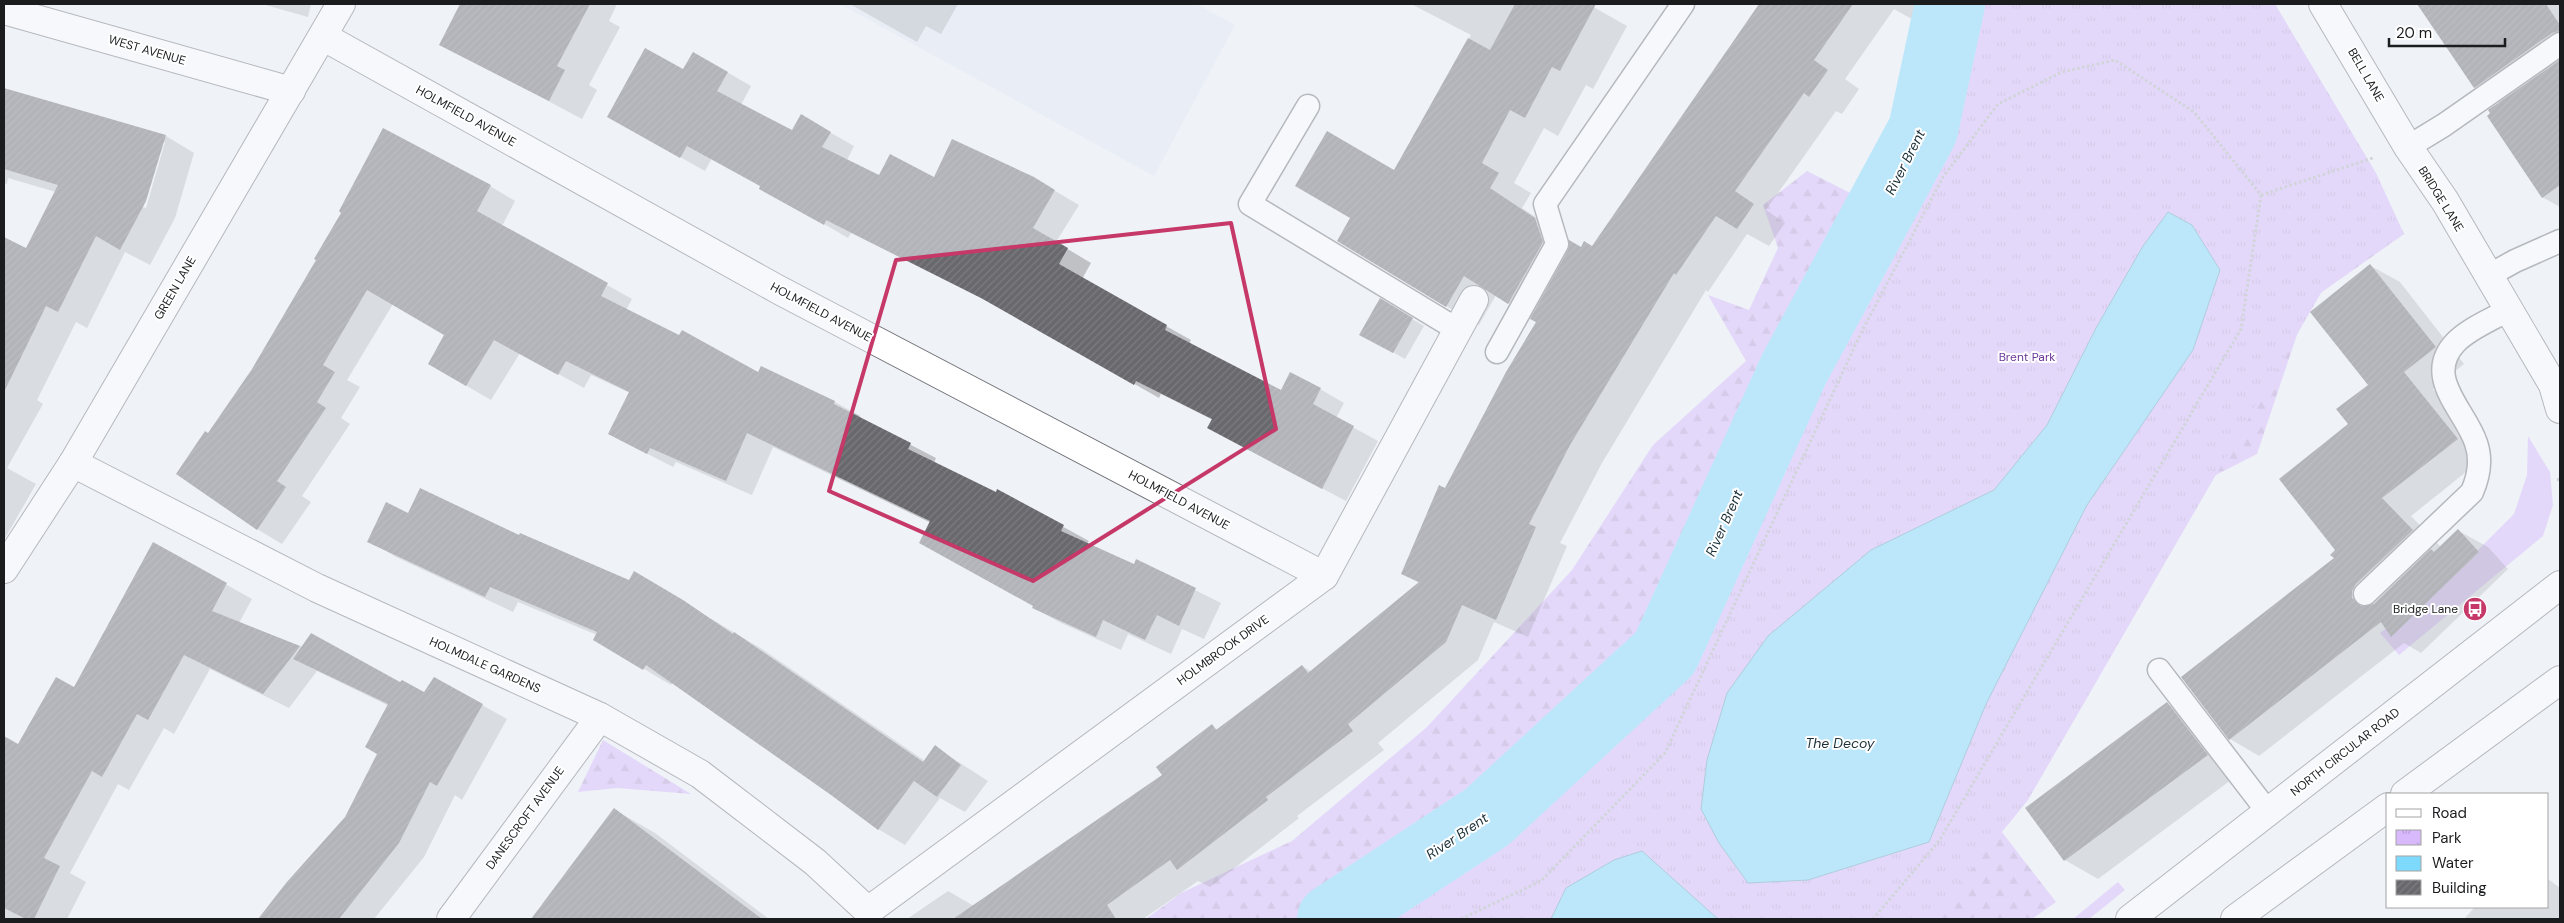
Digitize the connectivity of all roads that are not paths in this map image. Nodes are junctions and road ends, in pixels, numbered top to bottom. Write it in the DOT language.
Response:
graph roads {
  1 [pos="341,4"];
  2 [pos="1683,4"];
  3 [pos="2323,4"];
  4 [pos="4,10"];
  5 [pos="324,37"];
  6 [pos="2560,44"];
  7 [pos="291,90"];
  8 [pos="1308,106"];
  9 [pos="2408,147"];
  10 [pos="2560,241"];
  11 [pos="2488,276"];
  12 [pos="1474,300"];
  13 [pos="2508,310"];
  14 [pos="1458,330"];
  15 [pos="1497,352"];
  16 [pos="2558,394"];
  17 [pos="73,464"];
  18 [pos="4,569"];
  19 [pos="1324,576"];
  20 [pos="2560,585"];
  21 [pos="2365,594"];
  22 [pos="2159,670"];
  23 [pos="2560,680"];
  24 [pos="600,717"];
  25 [pos="2406,793"];
  26 [pos="2386,808"];
  27 [pos="2268,812"];
  28 [pos="868,911"];
  29 [pos="450,919"];
  30 [pos="2130,919"];
  31 [pos="2235,919"];
  1 -- 5 [label="main road, GREEN LANE"];
  2 -- 15 [label="lane"];
  3 -- 9 [label="main road, BELL LANE"];
  4 -- 7 [label="main road, WEST AVENUE"];
  5 -- 7 [label="main road, GREEN LANE"];
  5 -- 19 [label="main road, HOLMFIELD AVENUE"];
  6 -- 9 [label="lane"];
  7 -- 17 [label="main road, GREEN LANE"];
  8 -- 14 [label="lane"];
  9 -- 11 [label="main road, BRIDGE LANE"];
  10 -- 11 [label="lane"];
  11 -- 13 [label="main road, BRIDGE LANE"];
  12 -- 14 [label="main road, HOLMBROOK DRIVE"];
  13 -- 16 [label="main road, BRIDGE LANE"];
  13 -- 21 [label="lane"];
  14 -- 19 [label="main road, HOLMBROOK DRIVE"];
  17 -- 18 [label="main road, GREEN LANE"];
  17 -- 24 [label="main road, HOLMDALE GARDENS"];
  19 -- 28 [label="main road, HOLMBROOK DRIVE"];
  20 -- 27 [label="main road, NORTH CIRCULAR ROAD"];
  22 -- 27 [label="lane"];
  23 -- 25 [label="main road"];
  24 -- 28 [label="main road, HOLMDALE GARDENS"];
  24 -- 29 [label="main road, DANESCROFT AVENUE"];
  26 -- 31 [label="main road"];
  27 -- 30 [label="main road, NORTH CIRCULAR ROAD"];
}
